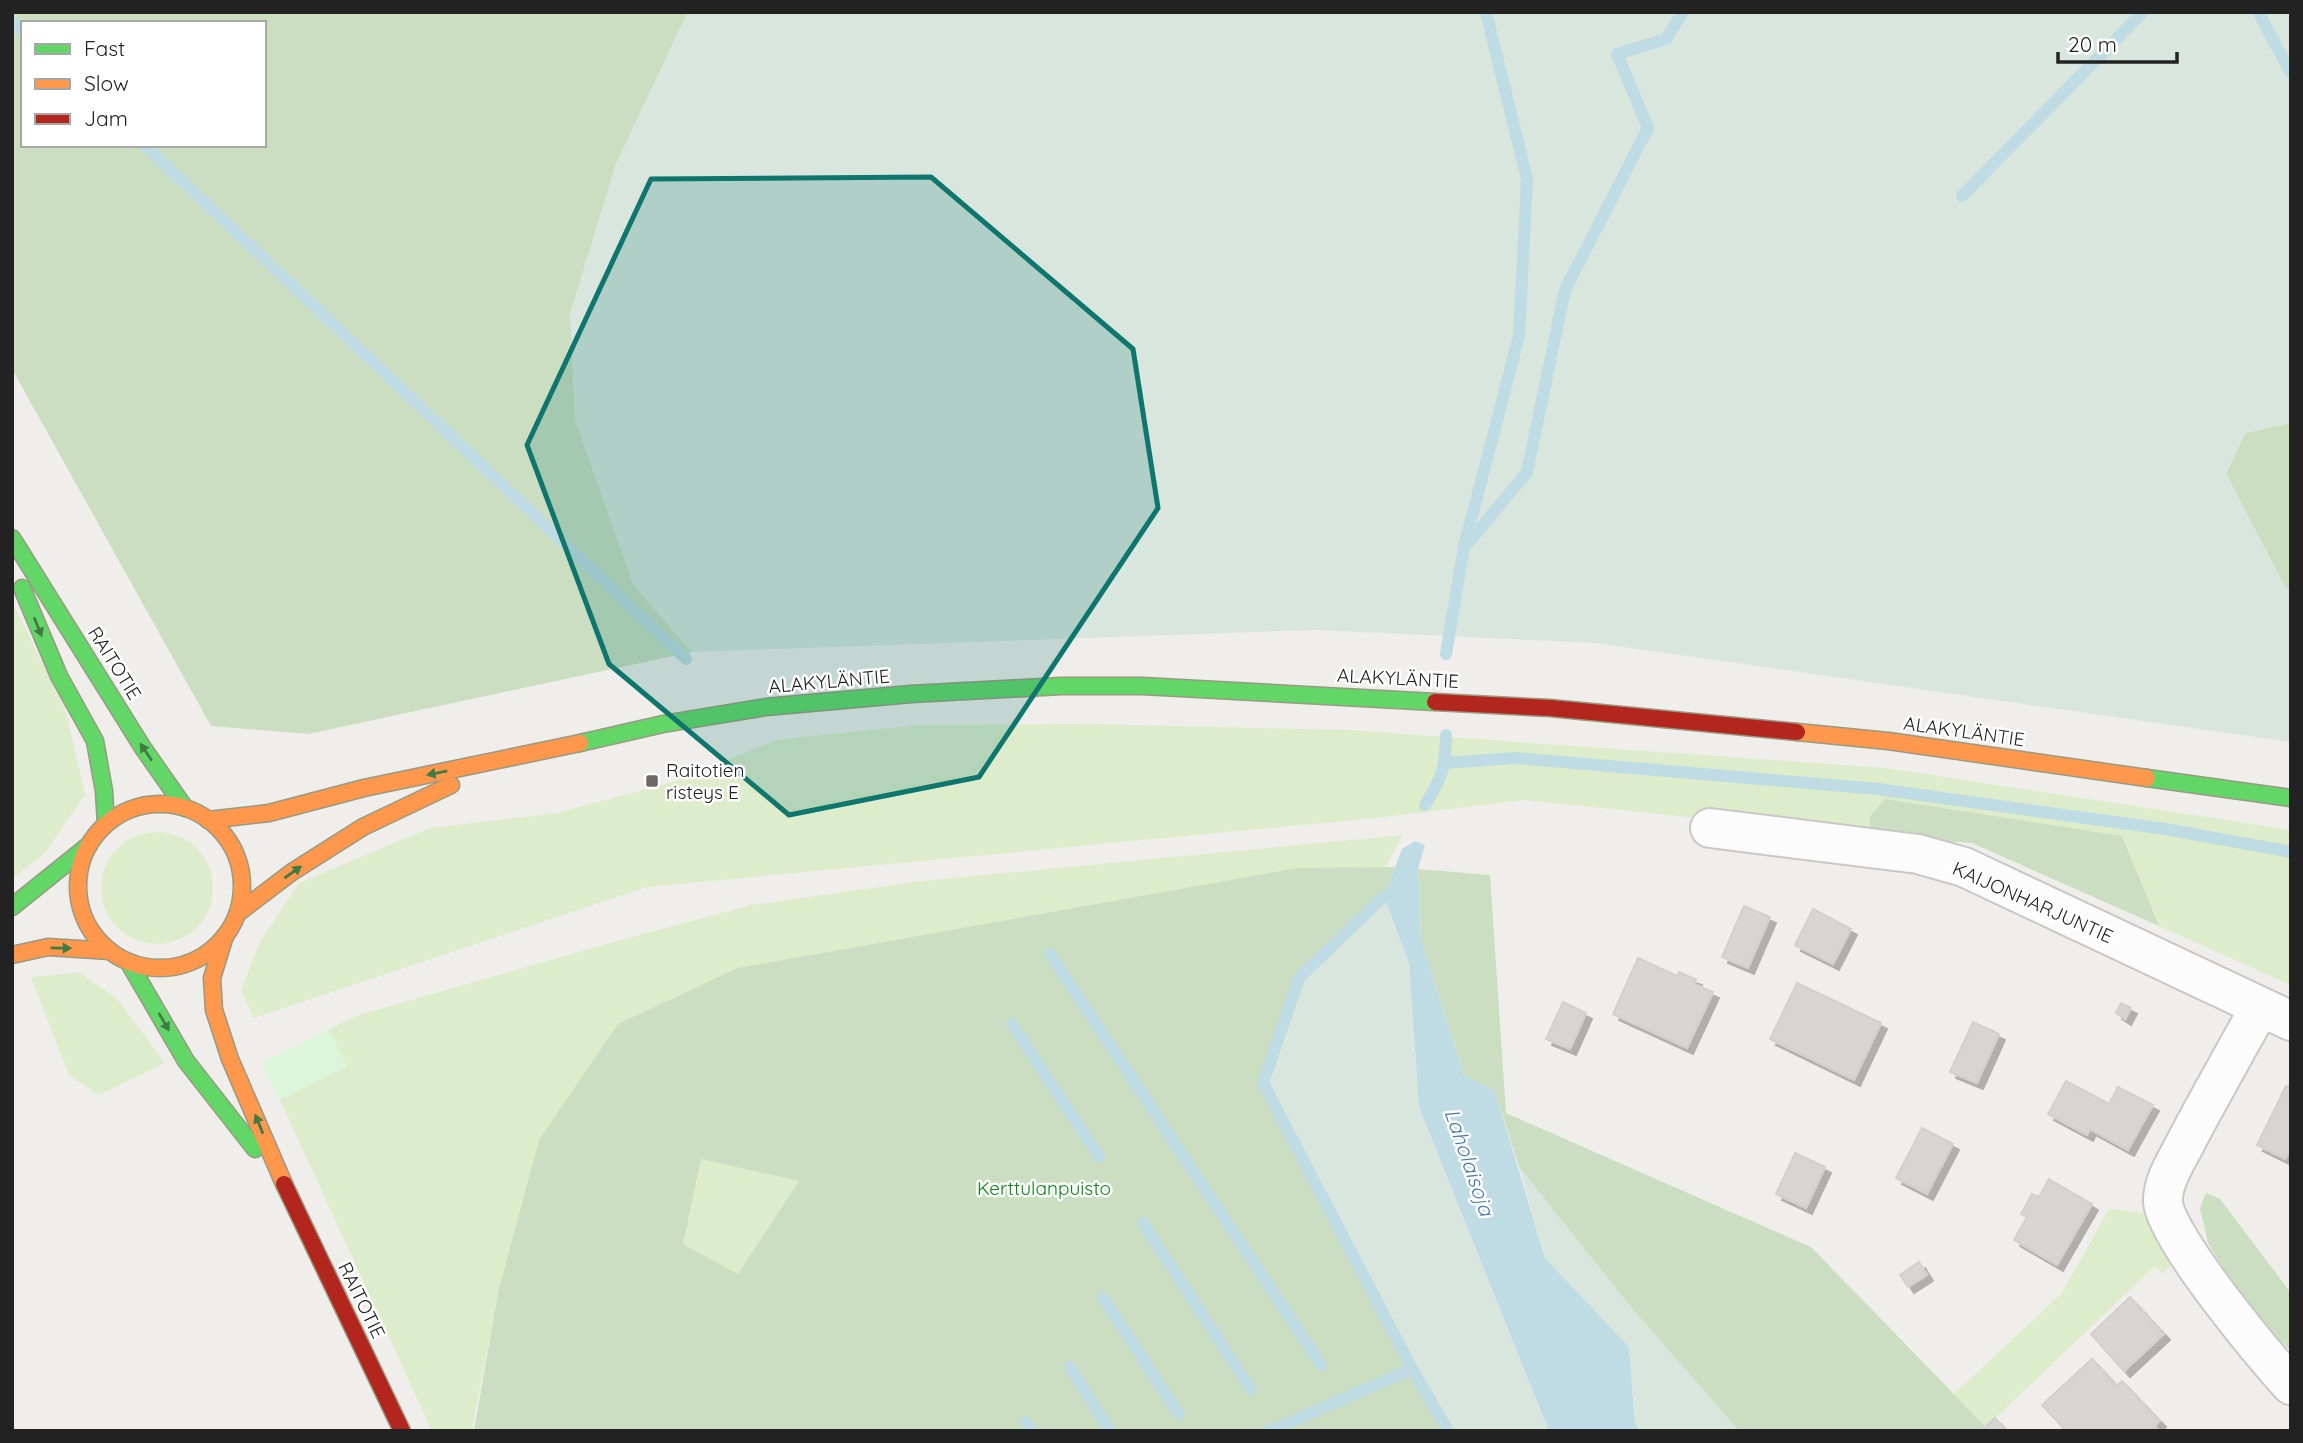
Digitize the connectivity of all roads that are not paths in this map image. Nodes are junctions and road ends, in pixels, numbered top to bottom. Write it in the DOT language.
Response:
graph roads {
  1 [pos="12,538"];
  2 [pos="12,564"];
  3 [pos="504,760"];
  4 [pos="2291,798"];
  5 [pos="185,808"];
  6 [pos="208,820"];
  7 [pos="106,824"];
  8 [pos="1710,828"];
  9 [pos="89,845"];
  10 [pos="12,907"];
  11 [pos="238,913"];
  12 [pos="225,936"];
  13 [pos="110,951"];
  14 [pos="12,955"];
  15 [pos="130,963"];
  16 [pos="2276,1014"];
  17 [pos="284,1188"];
  18 [pos="2291,1385"];
  19 [pos="402,1431"];
  5 -- 1 [label="main road, RAITOTIE, one-way"];
  2 -- 7 [label="main road, one-way"];
  3 -- 4 [label="main road, ALAKYLÄNTIE"];
  3 -- 6 [label="main road, ALAKYLÄNTIE, one-way"];
  11 -- 3 [label="main road, ALAKYLÄNTIE, one-way"];
  5 -- 6 [label="main road"];
  5 -- 7 [label="main road"];
  6 -- 11 [label="main road"];
  7 -- 9 [label="main road"];
  8 -- 16 [label="street, KAIJONHARJUNTIE"];
  9 -- 10 [label="main road"];
  9 -- 13 [label="main road"];
  11 -- 12 [label="main road"];
  12 -- 15 [label="main road"];
  17 -- 12 [label="main road, RAITOTIE, one-way"];
  14 -- 13 [label="main road, one-way"];
  13 -- 15 [label="main road"];
  15 -- 17 [label="main road, RAITOTIE, one-way"];
  16 -- 18 [label="street, KAIJONHARJUNTIE"];
  17 -- 19 [label="main road, RAITOTIE"];
}
